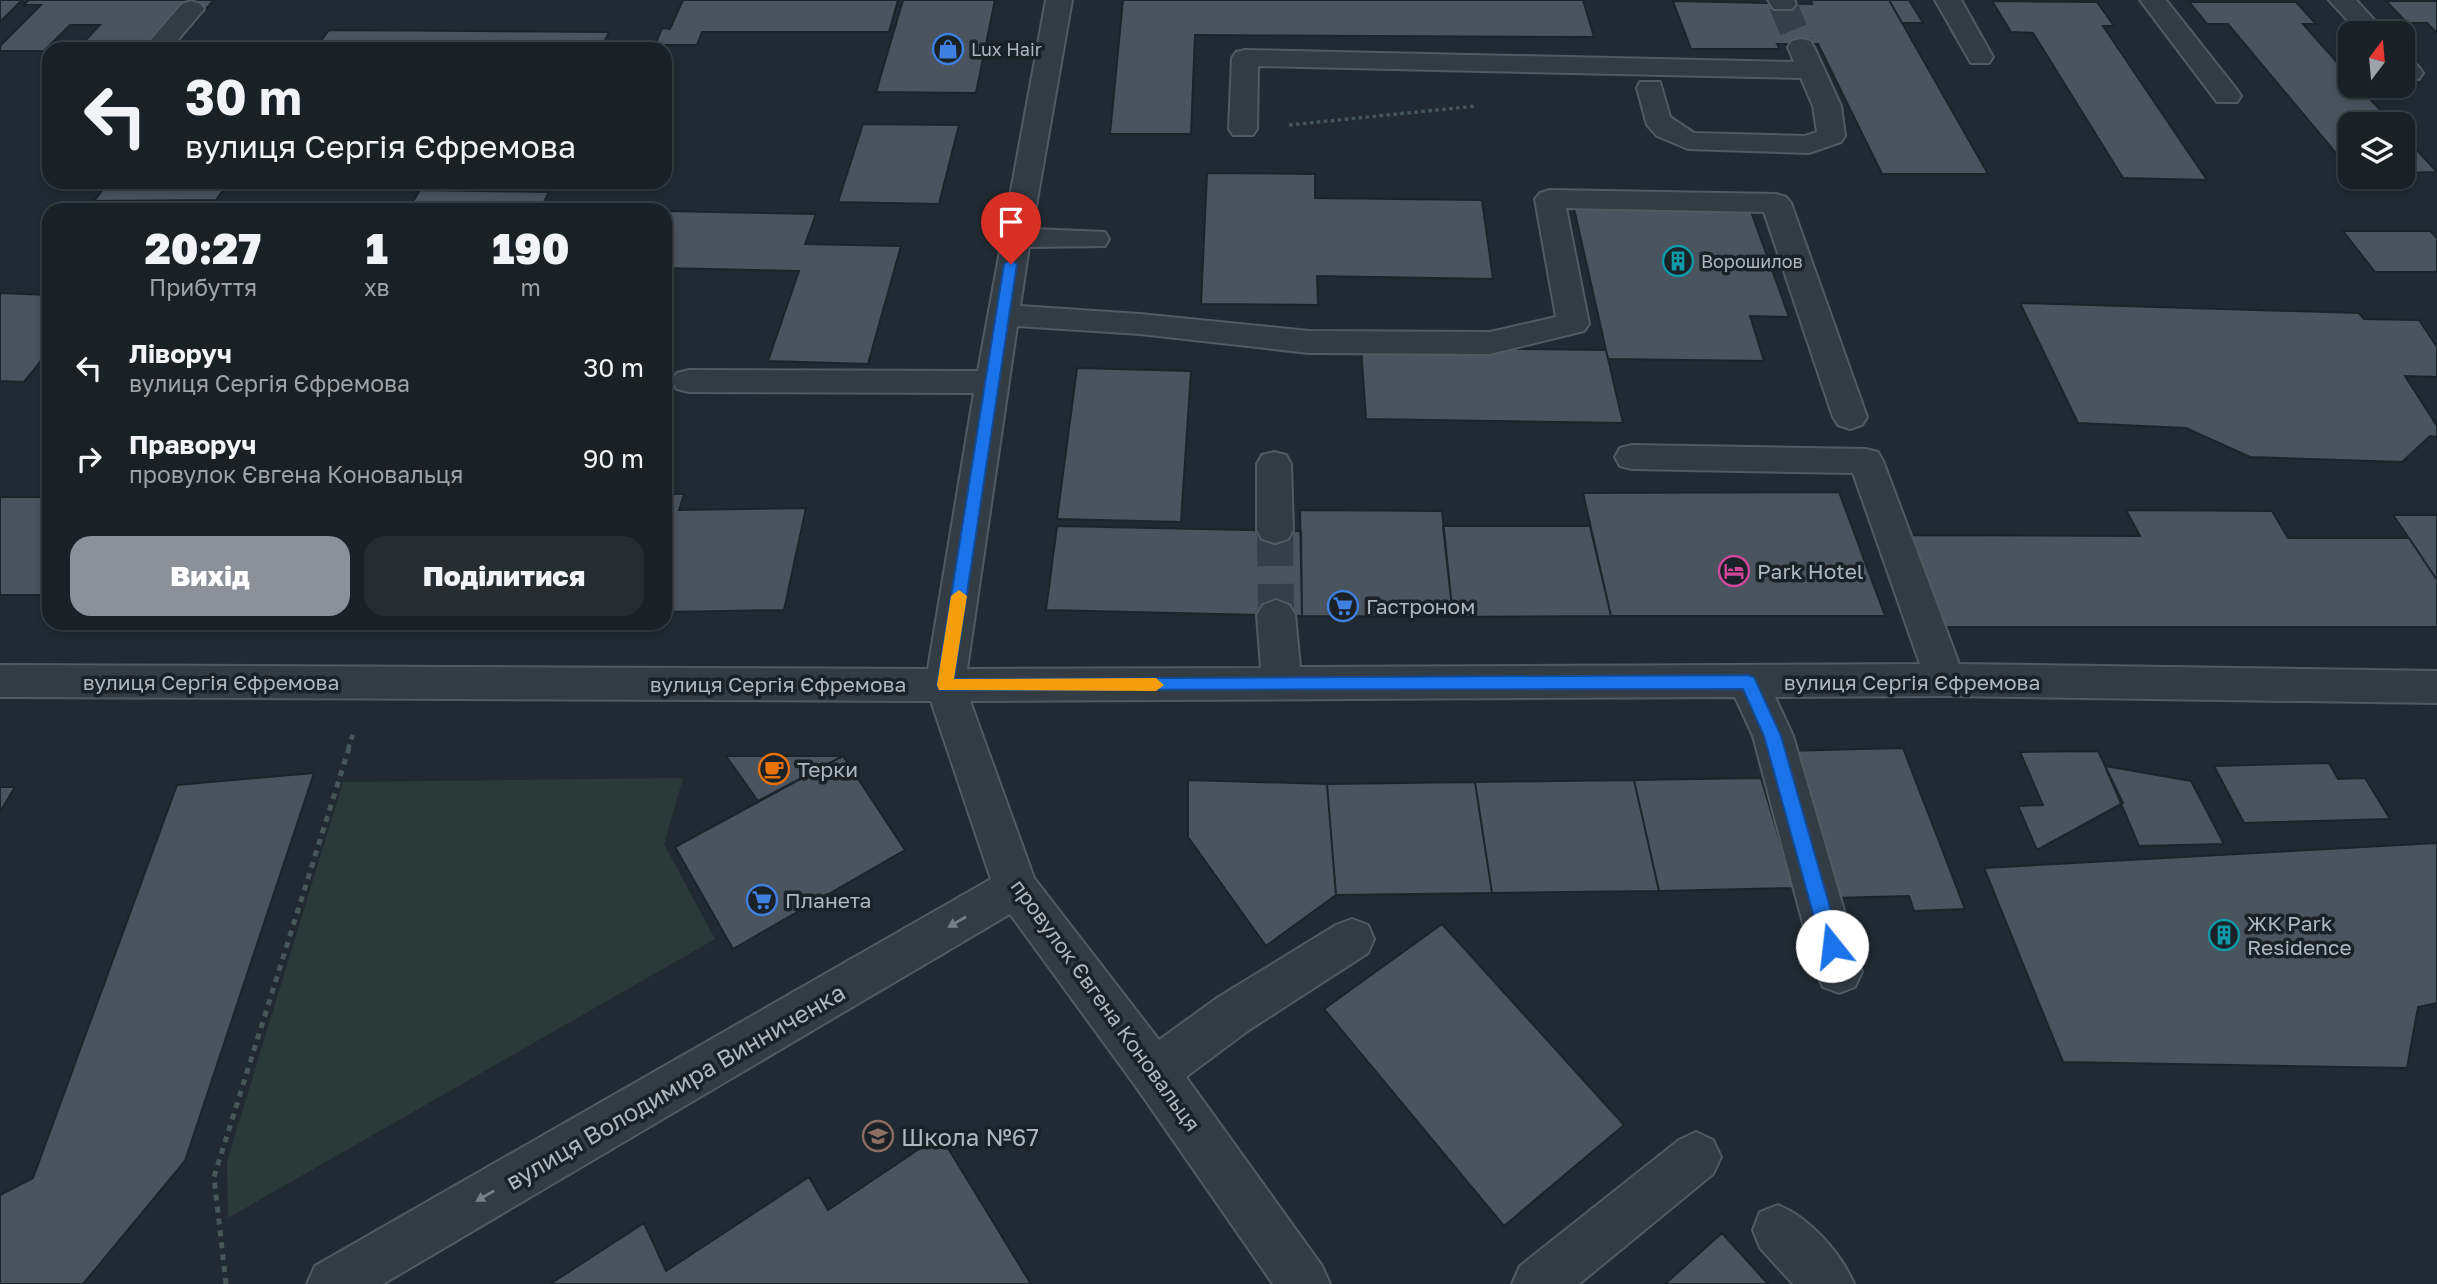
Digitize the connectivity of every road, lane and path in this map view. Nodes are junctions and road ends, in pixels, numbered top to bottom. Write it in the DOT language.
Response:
graph roads {
  1 [pos="1059,0"];
  2 [pos="1948,0"];
  3 [pos="2153,0"];
  4 [pos="2342,0"];
  5 [pos="191,9"];
  6 [pos="2362,21"];
  7 [pos="162,42"];
  8 [pos="1800,44"];
  9 [pos="1980,57"];
  10 [pos="1811,70"];
  11 [pos="1650,89"];
  12 [pos="2227,96"];
  13 [pos="1487,105"];
  14 [pos="1243,130"];
  15 [pos="1015,238"];
  16 [pos="1094,239"];
  17 [pos="1003,315"];
  18 [pos="688,381"];
  19 [pos="993,382"];
  20 [pos="1850,417"];
  21 [pos="1632,457"];
  22 [pos="1274,464"];
  23 [pos="1275,530"];
  24 [pos="1276,615"];
  25 [pos="1945,680"];
  26 [pos="0,681"];
  27 [pos="1748,682"];
  28 [pos="369,683"];
  29 [pos="945,685"];
  30 [pos="1282,685"];
  31 [pos="2437,687"];
  32 [pos="1016,888"];
  33 [pos="1352,939"];
  34 [pos="1839,972"];
  35 [pos="1154,1072"];
  36 [pos="1696,1157"];
  37 [pos="1778,1230"];
  38 [pos="226,1284"];
  39 [pos="333,1284"];
  40 [pos="1304,1284"];
  41 [pos="1538,1284"];
  42 [pos="1828,1284"];
  1 -- 15 [label="street, провулок Євгена Коновальця"];
  2 -- 9 [label="street"];
  3 -- 12 [label="street"];
  4 -- 6 [label="street"];
  5 -- 7 [label="street"];
  8 -- 10 [label="street"];
  10 -- 11 [label="street"];
  10 -- 14 [label="street"];
  13 -- 14 [label="path"];
  15 -- 16 [label="street"];
  15 -- 17 [label="street, провулок Євгена Коновальця"];
  17 -- 19 [label="street, провулок Євгена Коновальця"];
  17 -- 20 [label="street"];
  18 -- 19 [label="street"];
  19 -- 29 [label="street, провулок Євгена Коновальця"];
  21 -- 25 [label="street"];
  22 -- 23 [label="street"];
  24 -- 30 [label="street"];
  25 -- 27 [label="street, вулиця Сергія Єфремова"];
  25 -- 31 [label="street, вулиця Сергія Єфремова"];
  26 -- 28 [label="street, вулиця Сергія Єфремова"];
  27 -- 30 [label="street, вулиця Сергія Єфремова"];
  27 -- 34 [label="street"];
  28 -- 29 [label="street, вулиця Сергія Єфремова"];
  28 -- 38 [label="path"];
  29 -- 30 [label="street, вулиця Сергія Єфремова"];
  29 -- 32 [label="street, провулок Євгена Коновальця"];
  32 -- 35 [label="street, провулок Євгена Коновальця"];
  32 -- 39 [label="street, вулиця Володимира Винниченка, one-way"];
  33 -- 35 [label="street"];
  35 -- 40 [label="street, провулок Євгена Коновальця"];
  36 -- 41 [label="street"];
  37 -- 42 [label="street"];
}
